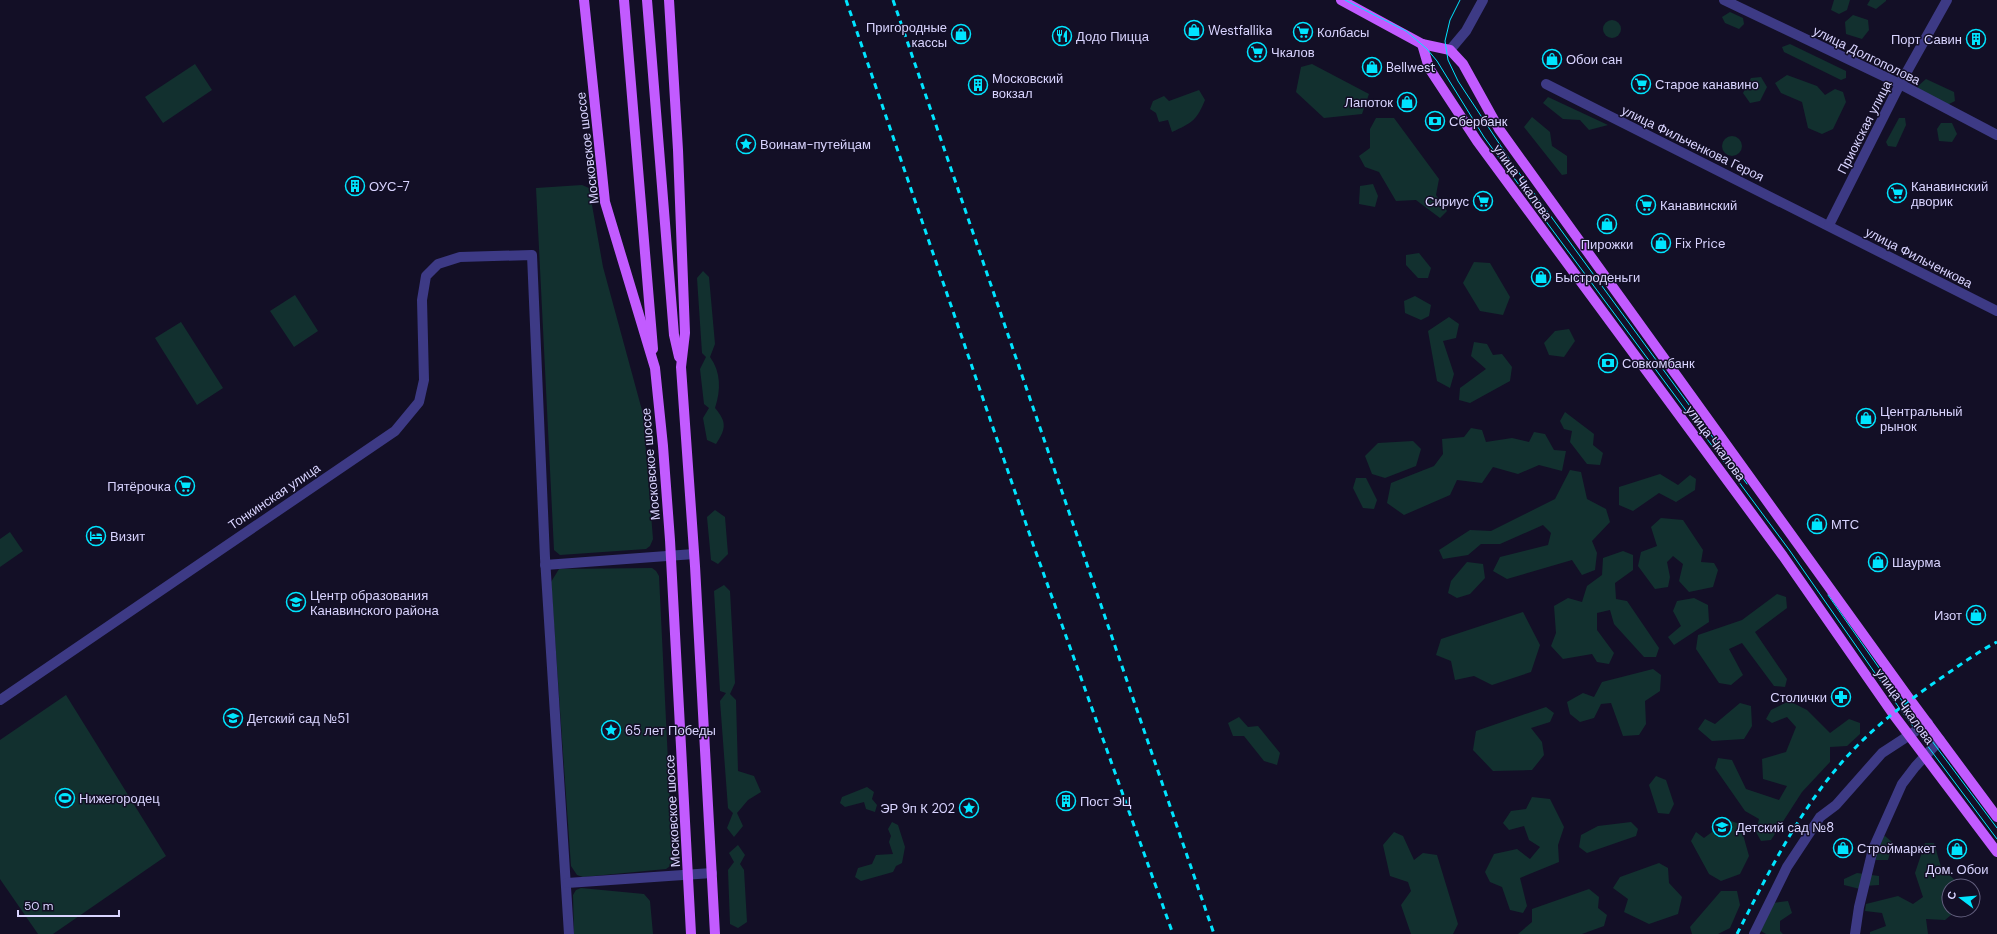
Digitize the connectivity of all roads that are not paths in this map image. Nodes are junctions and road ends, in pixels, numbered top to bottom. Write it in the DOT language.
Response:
graph roads {
  1 [pos="584,0"];
  2 [pos="624,0"];
  3 [pos="647,0"];
  4 [pos="669,0"];
  5 [pos="1341,0"];
  6 [pos="1483,0"];
  7 [pos="1724,0"];
  8 [pos="1947,0"];
  9 [pos="1422,44"];
  10 [pos="1450,50"];
  11 [pos="1546,84"];
  12 [pos="1900,84"];
  13 [pos="1997,135"];
  14 [pos="1829,225"];
  15 [pos="1997,311"];
  16 [pos="681,367"];
  17 [pos="655,368"];
  18 [pos="694,554"];
  19 [pos="670,556"];
  20 [pos="545,564"];
  21 [pos="0,700"];
  22 [pos="1928,723"];
  23 [pos="1909,736"];
  24 [pos="1940,740"];
  25 [pos="1925,756"];
  26 [pos="1997,817"];
  27 [pos="1997,852"];
  28 [pos="712,873"];
  29 [pos="688,875"];
  30 [pos="567,883"];
  31 [pos="569,934"];
  32 [pos="691,934"];
  33 [pos="716,934"];
  34 [pos="1754,934"];
  35 [pos="1855,934"];
  1 -- 17 [label="main road, Московское шоссе"];
  2 -- 17 [label="main road"];
  3 -- 16 [label="main road"];
  4 -- 16 [label="main road"];
  5 -- 9 [label="main road"];
  6 -- 10 [label="street"];
  7 -- 12 [label="street, улица Долгополова"];
  8 -- 12 [label="street, Приокская улица"];
  9 -- 10 [label="main road"];
  9 -- 23 [label="main road, улица Чкалова"];
  10 -- 22 [label="main road, улица Чкалова"];
  11 -- 14 [label="street, улица Фильченкова Героя"];
  12 -- 13 [label="street, улица Долгополова"];
  12 -- 14 [label="street, Приокская улица"];
  14 -- 15 [label="street, улица Фильченкова"];
  16 -- 18 [label="main road"];
  17 -- 19 [label="main road, Московское шоссе"];
  18 -- 19 [label="street"];
  18 -- 28 [label="main road"];
  19 -- 20 [label="street"];
  19 -- 29 [label="main road, Московское шоссе"];
  20 -- 21 [label="street, Тонкинская улица"];
  20 -- 30 [label="street"];
  22 -- 23 [label="street"];
  22 -- 24 [label="main road, улица Чкалова"];
  23 -- 25 [label="main road, улица Чкалова"];
  23 -- 34 [label="street"];
  24 -- 25 [label="street"];
  24 -- 26 [label="main road, улица Чкалова"];
  25 -- 27 [label="main road, улица Чкалова"];
  25 -- 35 [label="street"];
  28 -- 29 [label="street"];
  28 -- 33 [label="main road"];
  29 -- 30 [label="street"];
  29 -- 32 [label="main road, Московское шоссе"];
  30 -- 31 [label="street"];
}
